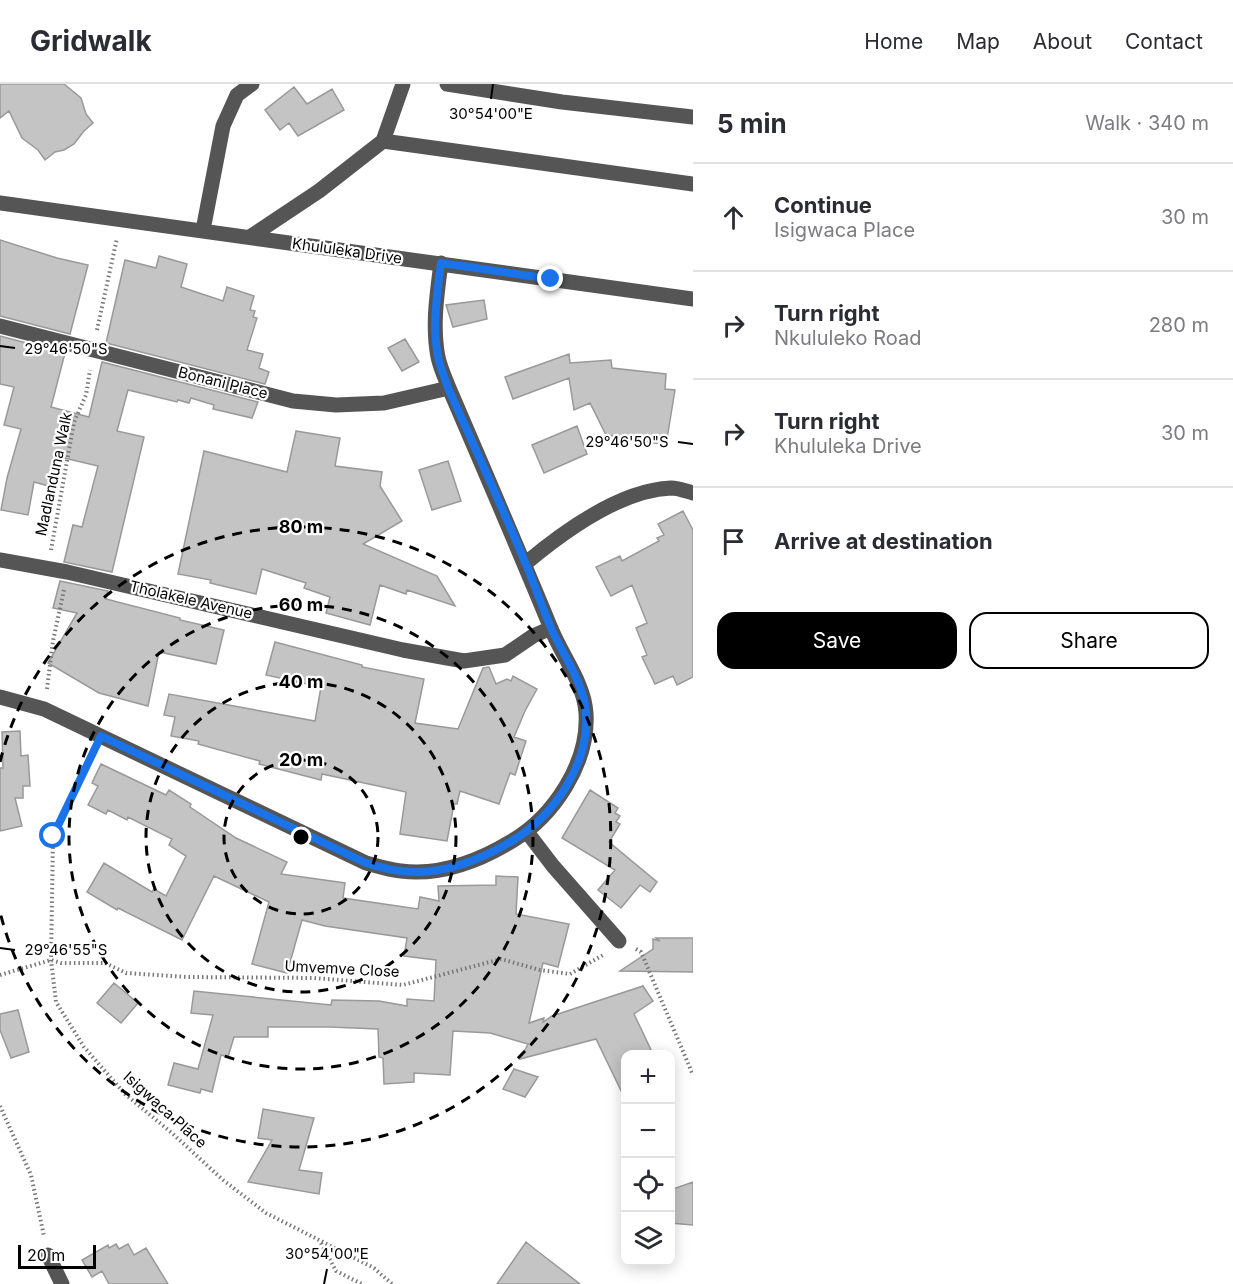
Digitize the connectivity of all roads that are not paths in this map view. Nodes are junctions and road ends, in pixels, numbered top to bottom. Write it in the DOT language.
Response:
graph roads {
  1 [pos="252,84"];
  2 [pos="403,84"];
  3 [pos="447,84"];
  4 [pos="693,117"];
  5 [pos="384,141"];
  6 [pos="693,184"];
  7 [pos="0,203"];
  8 [pos="203,230"];
  9 [pos="250,237"];
  10 [pos="441,263"];
  11 [pos="693,299"];
  12 [pos="0,326"];
  13 [pos="448,388"];
  14 [pos="693,493"];
  15 [pos="0,560"];
  16 [pos="526,563"];
  17 [pos="551,628"];
  18 [pos="0,697"];
  19 [pos="527,832"];
  20 [pos="619,941"];
  21 [pos="48,1254"];
  22 [pos="62,1284"];
  1 -- 8 [label="street"];
  2 -- 5 [label="street"];
  3 -- 4 [label="street"];
  5 -- 6 [label="street"];
  5 -- 9 [label="street"];
  7 -- 8 [label="street, Khululeka Drive"];
  8 -- 9 [label="street, Khululeka Drive"];
  9 -- 10 [label="street, Khululeka Drive"];
  10 -- 11 [label="street, Khululeka Drive"];
  10 -- 13 [label="street"];
  12 -- 13 [label="street, Bonani Place"];
  13 -- 16 [label="street"];
  14 -- 16 [label="street"];
  15 -- 17 [label="street, Tholakele Avenue"];
  16 -- 17 [label="street"];
  17 -- 19 [label="street"];
  18 -- 19 [label="street"];
  19 -- 20 [label="street"];
  21 -- 22 [label="street"];
}
